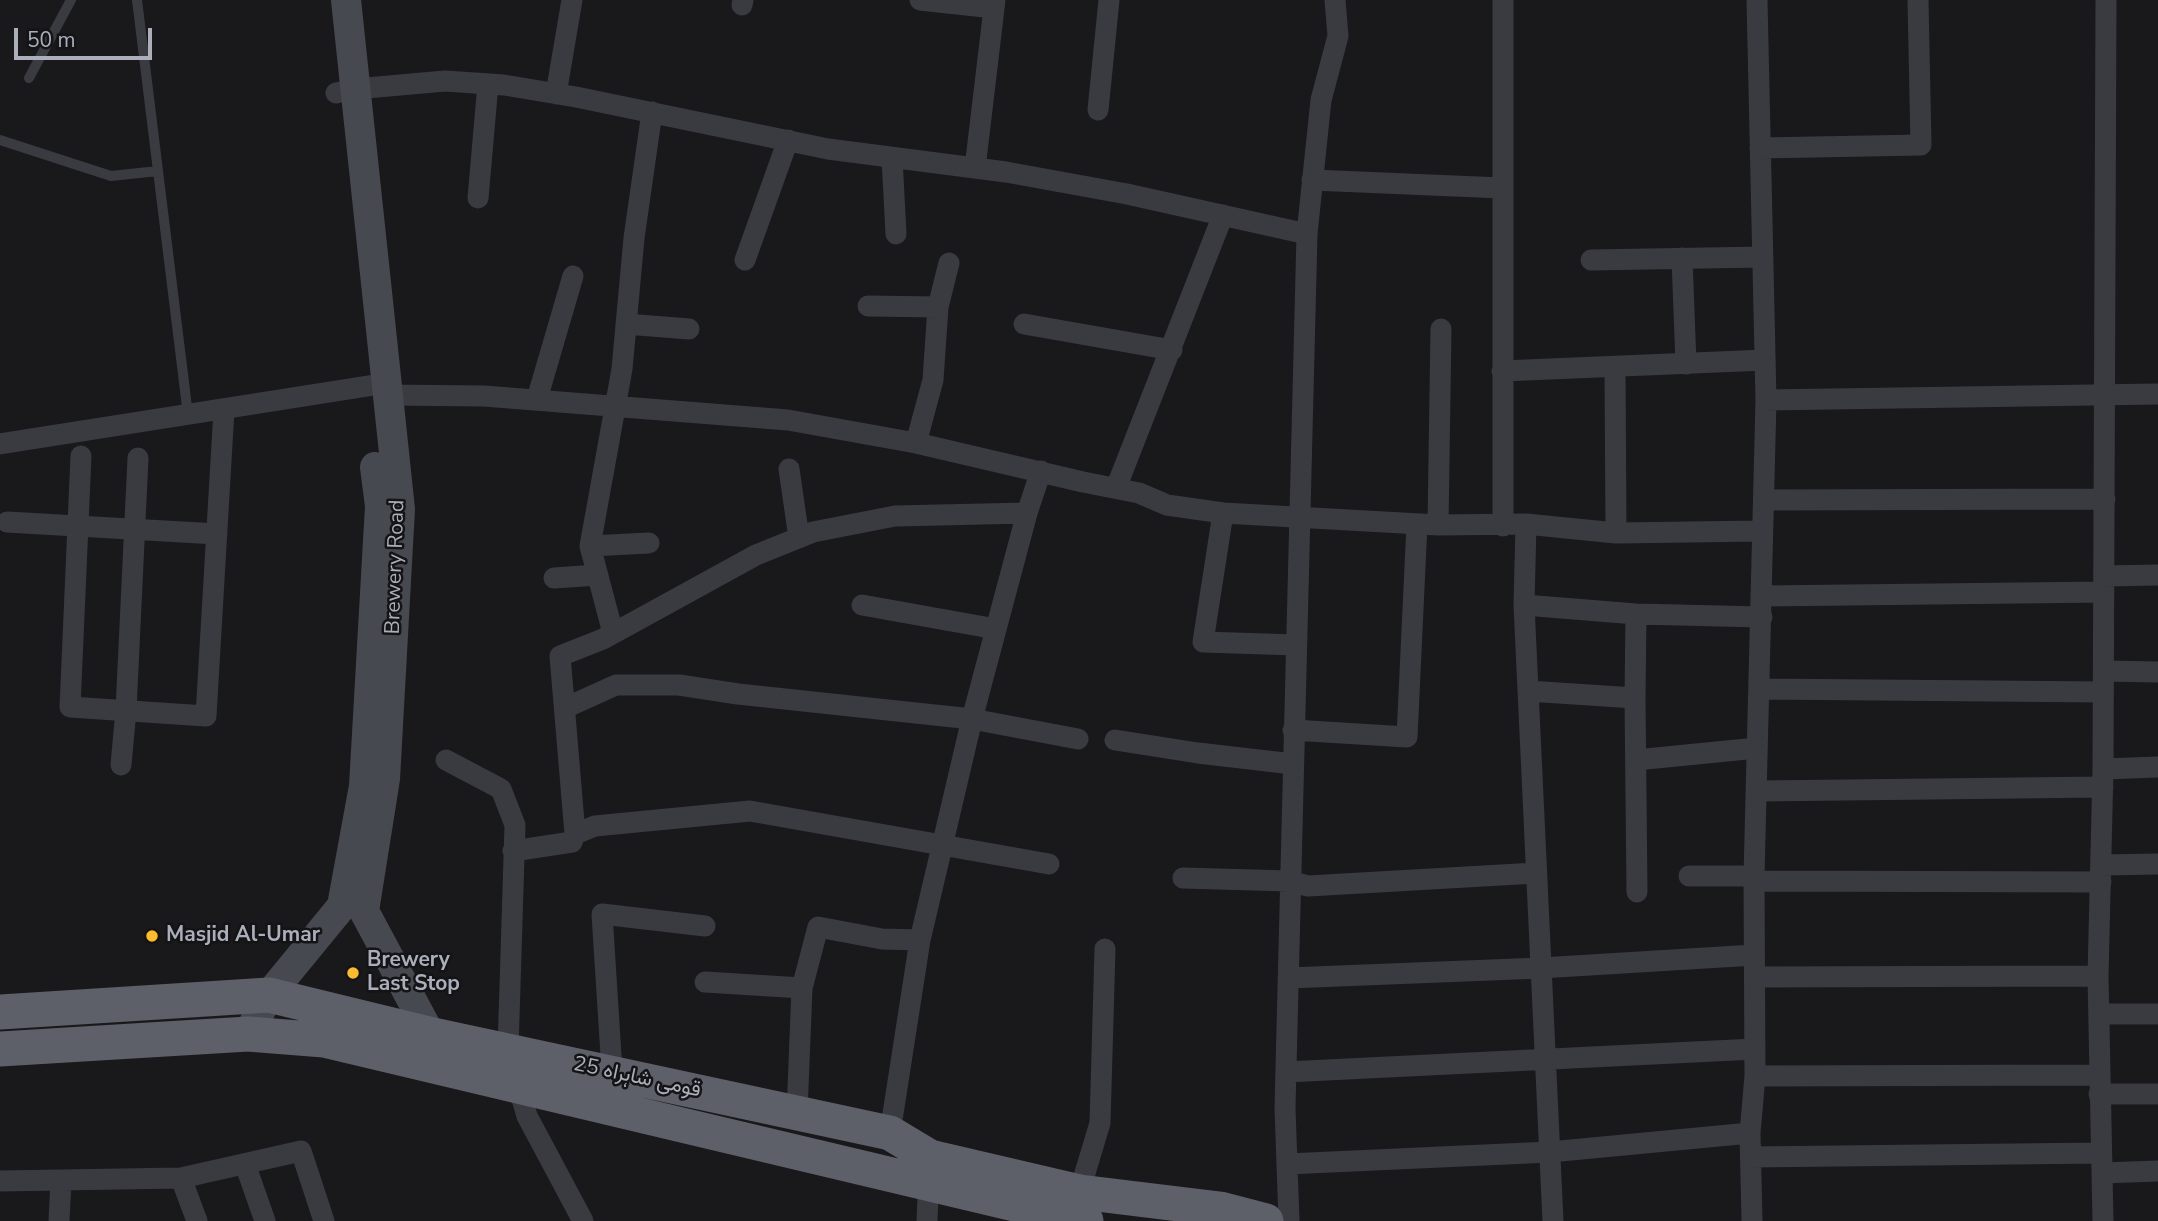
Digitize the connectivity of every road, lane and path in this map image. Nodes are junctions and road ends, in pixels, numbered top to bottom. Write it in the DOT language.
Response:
graph roads {
  1 [pos="71,0"];
  2 [pos="137,0"];
  3 [pos="327,0"];
  4 [pos="346,0"];
  5 [pos="572,0"];
  6 [pos="920,0"];
  7 [pos="1109,0"];
  8 [pos="1335,0"];
  9 [pos="1503,0"];
  10 [pos="1757,0"];
  11 [pos="1918,0"];
  12 [pos="2106,0"];
  13 [pos="995,4"];
  14 [pos="29,78"];
  15 [pos="488,84"];
  16 [pos="345,91"];
  17 [pos="556,94"];
  18 [pos="1098,110"];
  19 [pos="652,113"];
  20 [pos="0,140"];
  21 [pos="788,140"];
  22 [pos="1760,148"];
  23 [pos="892,158"];
  24 [pos="975,168"];
  25 [pos="158,171"];
  26 [pos="1312,180"];
  27 [pos="1502,188"];
  28 [pos="478,198"];
  29 [pos="1223,215"];
  30 [pos="896,234"];
  31 [pos="1307,234"];
  32 [pos="1763,257"];
  33 [pos="1682,258"];
  34 [pos="745,260"];
  35 [pos="1591,260"];
  36 [pos="949,263"];
  37 [pos="573,276"];
  38 [pos="868,306"];
  39 [pos="938,307"];
  40 [pos="626,324"];
  41 [pos="1024,324"];
  42 [pos="689,329"];
  43 [pos="1441,329"];
  44 [pos="1172,350"];
  45 [pos="1765,360"];
  46 [pos="1686,364"];
  47 [pos="1615,367"];
  48 [pos="1502,371"];
  49 [pos="380,387"];
  50 [pos="2158,394"];
  51 [pos="2105,396"];
  52 [pos="537,399"];
  53 [pos="1766,400"];
  54 [pos="615,404"];
  55 [pos="224,410"];
  56 [pos="188,415"];
  57 [pos="916,443"];
  58 [pos="0,444"];
  59 [pos="81,456"];
  60 [pos="138,458"];
  61 [pos="789,469"];
  62 [pos="1041,471"];
  63 [pos="1116,488"];
  64 [pos="2105,499"];
  65 [pos="1764,500"];
  66 [pos="1027,513"];
  67 [pos="1223,513"];
  68 [pos="1298,516"];
  69 [pos="7,522"];
  70 [pos="1526,524"];
  71 [pos="78,525"];
  72 [pos="1427,525"];
  73 [pos="1503,526"];
  74 [pos="135,529"];
  75 [pos="1762,531"];
  76 [pos="1616,533"];
  77 [pos="216,534"];
  78 [pos="799,538"];
  79 [pos="649,543"];
  80 [pos="590,546"];
  81 [pos="598,575"];
  82 [pos="2158,575"];
  83 [pos="554,578"];
  84 [pos="2104,584"];
  85 [pos="862,605"];
  86 [pos="1524,605"];
  87 [pos="1762,606"];
  88 [pos="1636,614"];
  89 [pos="996,629"];
  90 [pos="613,633"];
  91 [pos="1296,645"];
  92 [pos="2158,672"];
  93 [pos="2104,681"];
  94 [pos="1760,689"];
  95 [pos="1528,691"];
  96 [pos="1635,698"];
  97 [pos="565,708"];
  98 [pos="126,710"];
  99 [pos="972,719"];
  100 [pos="1293,730"];
  101 [pos="1078,739"];
  102 [pos="1115,740"];
  103 [pos="1757,748"];
  104 [pos="446,760"];
  105 [pos="1636,760"];
  106 [pos="1293,764"];
  107 [pos="121,765"];
  108 [pos="2158,767"];
  109 [pos="2103,778"];
  110 [pos="1758,791"];
  111 [pos="575,834"];
  112 [pos="942,844"];
  113 [pos="513,851"];
  114 [pos="1049,864"];
  115 [pos="2158,864"];
  116 [pos="1536,873"];
  117 [pos="2101,873"];
  118 [pos="1689,876"];
  119 [pos="1183,878"];
  120 [pos="1755,878"];
  121 [pos="1289,881"];
  122 [pos="1637,891"];
  123 [pos="353,909"];
  124 [pos="705,926"];
  125 [pos="920,940"];
  126 [pos="1105,949"];
  127 [pos="1754,955"];
  128 [pos="1541,968"];
  129 [pos="2098,976"];
  130 [pos="1755,977"];
  131 [pos="1287,978"];
  132 [pos="705,982"];
  133 [pos="802,988"];
  134 [pos="269,995"];
  135 [pos="0,1012"];
  136 [pos="2158,1013"];
  137 [pos="2099,1014"];
  138 [pos="248,1034"];
  139 [pos="429,1034"];
  140 [pos="0,1049"];
  141 [pos="508,1049"];
  142 [pos="1755,1049"];
  143 [pos="1545,1060"];
  144 [pos="450,1071"];
  145 [pos="612,1071"];
  146 [pos="1286,1072"];
  147 [pos="1755,1076"];
  148 [pos="2099,1085"];
  149 [pos="519,1088"];
  150 [pos="2158,1094"];
  151 [pos="797,1113"];
  152 [pos="890,1133"];
  153 [pos="1750,1133"];
  154 [pos="1550,1152"];
  155 [pos="1751,1157"];
  156 [pos="2101,1163"];
  157 [pos="245,1164"];
  158 [pos="1287,1164"];
  159 [pos="929,1171"];
  160 [pos="2158,1171"];
  161 [pos="181,1178"];
  162 [pos="0,1181"];
  163 [pos="61,1181"];
  164 [pos="1077,1213"];
  165 [pos="1221,1215"];
  166 [pos="59,1221"];
  167 [pos="197,1221"];
  168 [pos="265,1221"];
  169 [pos="324,1221"];
  170 [pos="583,1221"];
  171 [pos="927,1221"];
  172 [pos="1266,1221"];
  173 [pos="1289,1221"];
  174 [pos="1553,1221"];
  175 [pos="1752,1221"];
  176 [pos="2104,1221"];
  1 -- 14 [label="lane"];
  2 -- 25 [label="lane"];
  3 -- 16 [label="main road, Brewery Road"];
  4 -- 16 [label="main road, Brewery Road"];
  5 -- 17 [label="street"];
  6 -- 13 [label="street"];
  7 -- 18 [label="street"];
  8 -- 26 [label="street"];
  9 -- 27 [label="street"];
  10 -- 22 [label="street"];
  11 -- 22 [label="street"];
  12 -- 51 [label="street"];
  13 -- 24 [label="street"];
  15 -- 16 [label="street"];
  15 -- 17 [label="street"];
  15 -- 28 [label="street"];
  16 -- 49 [label="main road, Brewery Road"];
  17 -- 19 [label="street"];
  19 -- 21 [label="street"];
  19 -- 40 [label="street"];
  20 -- 25 [label="lane"];
  21 -- 23 [label="street"];
  21 -- 34 [label="street"];
  22 -- 32 [label="street"];
  23 -- 24 [label="street"];
  23 -- 30 [label="street"];
  24 -- 29 [label="street"];
  25 -- 56 [label="lane"];
  26 -- 27 [label="street"];
  26 -- 31 [label="street"];
  27 -- 48 [label="street"];
  29 -- 31 [label="street"];
  29 -- 44 [label="street"];
  31 -- 68 [label="street"];
  32 -- 33 [label="street"];
  32 -- 45 [label="street"];
  33 -- 35 [label="street"];
  33 -- 46 [label="street"];
  36 -- 39 [label="street"];
  37 -- 52 [label="street"];
  38 -- 39 [label="street"];
  39 -- 57 [label="street"];
  40 -- 42 [label="street"];
  40 -- 54 [label="street"];
  41 -- 44 [label="street"];
  43 -- 72 [label="street"];
  44 -- 63 [label="street"];
  45 -- 46 [label="street"];
  45 -- 53 [label="street"];
  46 -- 47 [label="street"];
  47 -- 48 [label="street"];
  47 -- 76 [label="street"];
  48 -- 73 [label="street"];
  49 -- 52 [label="street"];
  49 -- 55 [label="street"];
  49 -- 123 [label="main road, Brewery Road"];
  50 -- 51 [label="street"];
  51 -- 53 [label="street"];
  51 -- 64 [label="street"];
  52 -- 54 [label="street"];
  53 -- 65 [label="street"];
  54 -- 57 [label="street"];
  54 -- 80 [label="street"];
  55 -- 56 [label="street"];
  55 -- 77 [label="street"];
  56 -- 58 [label="street"];
  57 -- 62 [label="street"];
  59 -- 71 [label="street"];
  60 -- 74 [label="street"];
  61 -- 78 [label="street"];
  62 -- 63 [label="street"];
  62 -- 66 [label="street"];
  63 -- 67 [label="street"];
  64 -- 65 [label="street"];
  64 -- 84 [label="street"];
  65 -- 75 [label="street"];
  66 -- 78 [label="street"];
  66 -- 89 [label="street"];
  67 -- 68 [label="street"];
  67 -- 91 [label="street"];
  68 -- 72 [label="street"];
  68 -- 91 [label="street"];
  69 -- 71 [label="street"];
  70 -- 73 [label="street"];
  70 -- 76 [label="street"];
  70 -- 86 [label="street"];
  71 -- 74 [label="street"];
  71 -- 98 [label="street"];
  72 -- 73 [label="street"];
  72 -- 100 [label="street"];
  74 -- 77 [label="street"];
  74 -- 98 [label="street"];
  75 -- 76 [label="street"];
  75 -- 87 [label="street"];
  77 -- 98 [label="street"];
  78 -- 90 [label="street"];
  79 -- 80 [label="street"];
  80 -- 81 [label="street"];
  81 -- 83 [label="street"];
  81 -- 90 [label="street"];
  82 -- 84 [label="street"];
  84 -- 87 [label="street"];
  84 -- 93 [label="street"];
  85 -- 89 [label="street"];
  86 -- 88 [label="street"];
  86 -- 95 [label="street"];
  87 -- 88 [label="street"];
  87 -- 94 [label="street"];
  88 -- 96 [label="street"];
  89 -- 99 [label="street"];
  90 -- 97 [label="street"];
  91 -- 100 [label="street"];
  92 -- 93 [label="street"];
  93 -- 94 [label="street"];
  93 -- 109 [label="street"];
  94 -- 103 [label="street"];
  95 -- 96 [label="street"];
  95 -- 116 [label="street"];
  96 -- 105 [label="street"];
  97 -- 99 [label="street"];
  97 -- 111 [label="street"];
  98 -- 107 [label="street"];
  99 -- 101 [label="street"];
  99 -- 112 [label="street"];
  100 -- 106 [label="street"];
  102 -- 106 [label="street"];
  103 -- 105 [label="street"];
  103 -- 110 [label="street"];
  104 -- 113 [label="street"];
  105 -- 122 [label="street"];
  106 -- 121 [label="street"];
  108 -- 109 [label="street"];
  109 -- 110 [label="street"];
  109 -- 117 [label="street"];
  110 -- 120 [label="street"];
  111 -- 112 [label="street"];
  111 -- 113 [label="street"];
  112 -- 114 [label="street"];
  112 -- 125 [label="street"];
  113 -- 141 [label="street"];
  115 -- 117 [label="street"];
  116 -- 121 [label="street"];
  116 -- 128 [label="street"];
  117 -- 120 [label="street"];
  117 -- 129 [label="street"];
  118 -- 120 [label="street"];
  119 -- 121 [label="street"];
  120 -- 127 [label="street"];
  121 -- 131 [label="street"];
  123 -- 134 [label="main road, Brewery Road"];
  123 -- 139 [label="main road"];
  124 -- 145 [label="street"];
  125 -- 133 [label="street"];
  125 -- 152 [label="street"];
  126 -- 164 [label="street"];
  127 -- 128 [label="street"];
  127 -- 130 [label="street"];
  128 -- 131 [label="street"];
  128 -- 143 [label="street"];
  129 -- 130 [label="street"];
  129 -- 137 [label="street"];
  130 -- 142 [label="street"];
  131 -- 146 [label="street"];
  132 -- 133 [label="street"];
  133 -- 151 [label="street"];
  134 -- 135 [label="highway, قومی شاہراہ 25"];
  134 -- 138 [label="main road, Brewery Road"];
  134 -- 139 [label="highway, قومی شاہراہ 25"];
  136 -- 137 [label="street"];
  137 -- 148 [label="street"];
  138 -- 140 [label="highway, قومی شاہراہ 25"];
  138 -- 144 [label="highway, قومی شاہراہ 25"];
  139 -- 141 [label="highway, قومی شاہراہ 25"];
  139 -- 144 [label="main road"];
  141 -- 145 [label="highway, قومی شاہراہ 25"];
  141 -- 149 [label="street"];
  142 -- 143 [label="street"];
  142 -- 147 [label="street"];
  143 -- 146 [label="street"];
  143 -- 154 [label="street"];
  144 -- 149 [label="highway, قومی شاہراہ 25"];
  145 -- 151 [label="highway, قومی شاہراہ 25"];
  146 -- 158 [label="street"];
  147 -- 148 [label="street"];
  147 -- 153 [label="street"];
  148 -- 150 [label="street"];
  148 -- 156 [label="street"];
  149 -- 159 [label="highway, قومی شاہراہ 25"];
  149 -- 170 [label="street"];
  151 -- 152 [label="highway, قومی شاہراہ 25"];
  152 -- 159 [label="highway, قومی شاہراہ 25"];
  153 -- 154 [label="street"];
  153 -- 155 [label="street"];
  154 -- 158 [label="street"];
  154 -- 174 [label="street"];
  155 -- 156 [label="street"];
  155 -- 175 [label="street"];
  156 -- 160 [label="street"];
  156 -- 176 [label="street"];
  157 -- 161 [label="street"];
  157 -- 168 [label="street"];
  157 -- 169 [label="street"];
  158 -- 173 [label="street"];
  159 -- 164 [label="highway, قومی شاہراہ 25"];
  159 -- 171 [label="street"];
  161 -- 163 [label="street"];
  161 -- 167 [label="street"];
  162 -- 163 [label="street"];
  163 -- 166 [label="street"];
  164 -- 165 [label="highway, قومی شاہراہ 25"];
  165 -- 172 [label="highway, قومی شاہراہ 25"];
}
